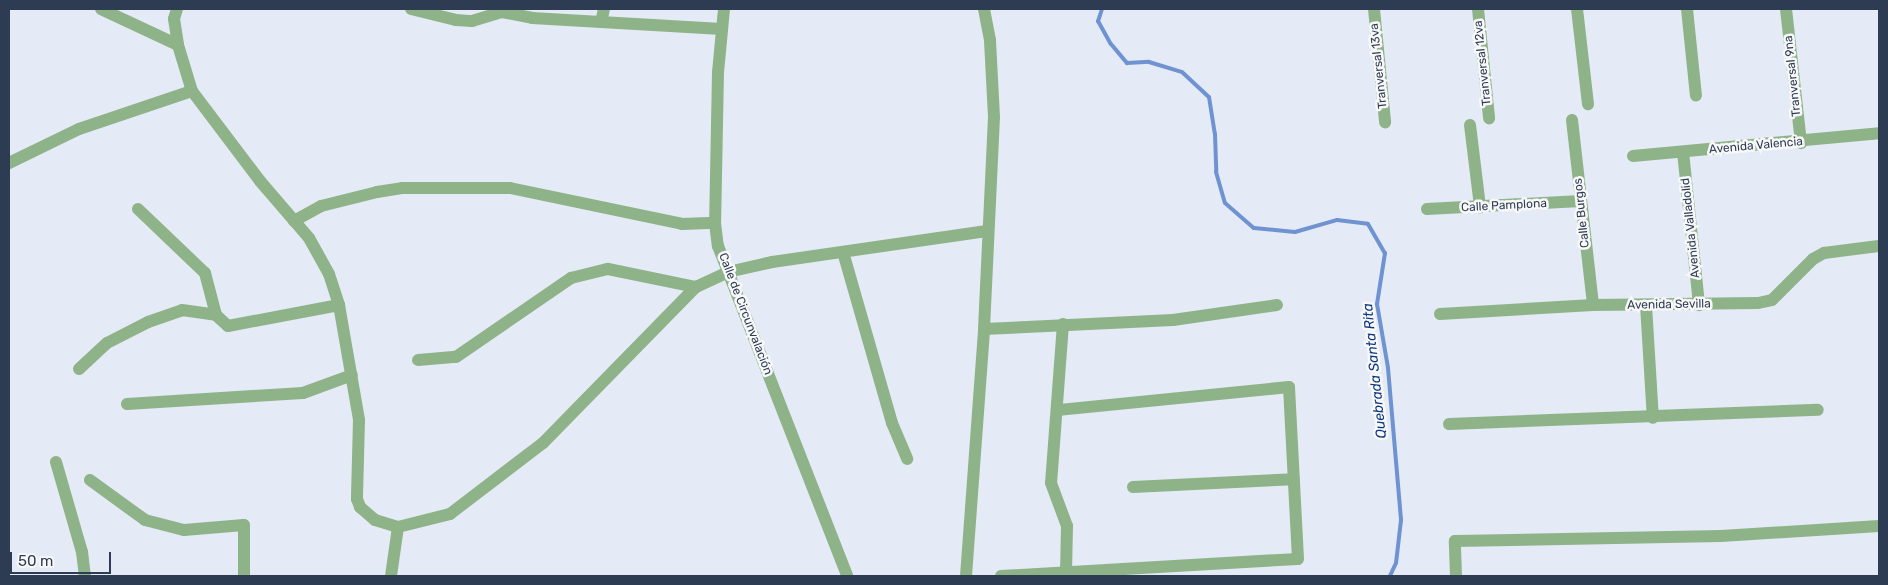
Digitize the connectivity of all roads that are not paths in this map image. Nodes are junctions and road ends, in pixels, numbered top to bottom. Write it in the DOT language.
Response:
graph roads {
  1 [pos="100,9"];
  2 [pos="177,9"];
  3 [pos="411,9"];
  4 [pos="604,9"];
  5 [pos="724,9"];
  6 [pos="984,9"];
  7 [pos="1374,9"];
  8 [pos="1478,9"];
  9 [pos="1577,9"];
  10 [pos="1687,9"];
  11 [pos="1786,9"];
  12 [pos="601,22"];
  13 [pos="722,29"];
  14 [pos="178,45"];
  15 [pos="192,91"];
  16 [pos="1696,96"];
  17 [pos="1588,104"];
  18 [pos="1489,118"];
  19 [pos="1572,120"];
  20 [pos="1385,122"];
  21 [pos="1470,125"];
  22 [pos="1879,134"];
  23 [pos="1801,143"];
  24 [pos="1684,152"];
  25 [pos="1633,156"];
  26 [pos="9,163"];
  27 [pos="1581,202"];
  28 [pos="1480,207"];
  29 [pos="138,209"];
  30 [pos="1427,209"];
  31 [pos="294,221"];
  32 [pos="715,223"];
  33 [pos="987,231"];
  34 [pos="1879,246"];
  35 [pos="843,252"];
  36 [pos="728,272"];
  37 [pos="696,287"];
  38 [pos="1700,304"];
  39 [pos="339,305"];
  40 [pos="1277,305"];
  41 [pos="1593,305"];
  42 [pos="1646,305"];
  43 [pos="216,314"];
  44 [pos="1440,314"];
  45 [pos="1063,324"];
  46 [pos="984,329"];
  47 [pos="418,360"];
  48 [pos="79,369"];
  49 [pos="352,375"];
  50 [pos="127,404"];
  51 [pos="1058,410"];
  52 [pos="1818,410"];
  53 [pos="1653,418"];
  54 [pos="1449,424"];
  55 [pos="907,460"];
  56 [pos="56,462"];
  57 [pos="1294,479"];
  58 [pos="90,480"];
  59 [pos="1133,487"];
  60 [pos="1879,526"];
  61 [pos="398,527"];
  62 [pos="1066,572"];
  63 [pos="1098,573"];
  64 [pos="85,576"];
  65 [pos="244,576"];
  66 [pos="391,576"];
  67 [pos="847,576"];
  68 [pos="966,576"];
  69 [pos="1001,576"];
  70 [pos="1456,576"];
  1 -- 14 [label="street"];
  2 -- 14 [label="street"];
  3 -- 12 [label="street"];
  4 -- 12 [label="street"];
  5 -- 13 [label="street, Calle de Circunvalación"];
  6 -- 33 [label="street"];
  7 -- 20 [label="street, Tranversal 13va"];
  8 -- 18 [label="street, Tranversal 12va"];
  9 -- 17 [label="street"];
  10 -- 16 [label="street"];
  11 -- 23 [label="street, Tranversal 9na"];
  12 -- 13 [label="street"];
  13 -- 32 [label="street, Calle de Circunvalación"];
  14 -- 15 [label="street"];
  15 -- 26 [label="street"];
  15 -- 31 [label="street"];
  19 -- 27 [label="street, Calle Burgos"];
  21 -- 28 [label="street"];
  22 -- 23 [label="street, Avenida Valencia"];
  23 -- 24 [label="street, Avenida Valencia"];
  24 -- 25 [label="street, Avenida Valencia"];
  24 -- 38 [label="street, Avenida Valladolid"];
  27 -- 28 [label="street, Calle Pamplona"];
  27 -- 41 [label="street, Calle Burgos"];
  28 -- 30 [label="street, Calle Pamplona"];
  29 -- 43 [label="street"];
  31 -- 32 [label="street"];
  31 -- 39 [label="street"];
  32 -- 36 [label="street, Calle de Circunvalación"];
  33 -- 35 [label="street"];
  33 -- 46 [label="street"];
  34 -- 38 [label="street, Avenida Sevilla"];
  35 -- 36 [label="street"];
  35 -- 55 [label="street"];
  36 -- 37 [label="street"];
  36 -- 67 [label="street, Calle de Circunvalación"];
  37 -- 47 [label="street"];
  37 -- 61 [label="street"];
  38 -- 42 [label="street, Avenida Sevilla"];
  39 -- 43 [label="street"];
  39 -- 49 [label="street"];
  40 -- 45 [label="street"];
  41 -- 42 [label="street, Avenida Sevilla"];
  41 -- 44 [label="street, Avenida Sevilla"];
  42 -- 53 [label="street"];
  43 -- 48 [label="street"];
  45 -- 46 [label="street"];
  45 -- 51 [label="street"];
  46 -- 68 [label="street"];
  49 -- 50 [label="street"];
  49 -- 61 [label="street"];
  51 -- 57 [label="street"];
  51 -- 62 [label="street"];
  52 -- 53 [label="street"];
  53 -- 54 [label="street"];
  56 -- 64 [label="street"];
  57 -- 59 [label="street"];
  57 -- 63 [label="street"];
  58 -- 65 [label="street"];
  60 -- 70 [label="street"];
  61 -- 66 [label="street"];
  62 -- 63 [label="street"];
  62 -- 69 [label="street"];
}
